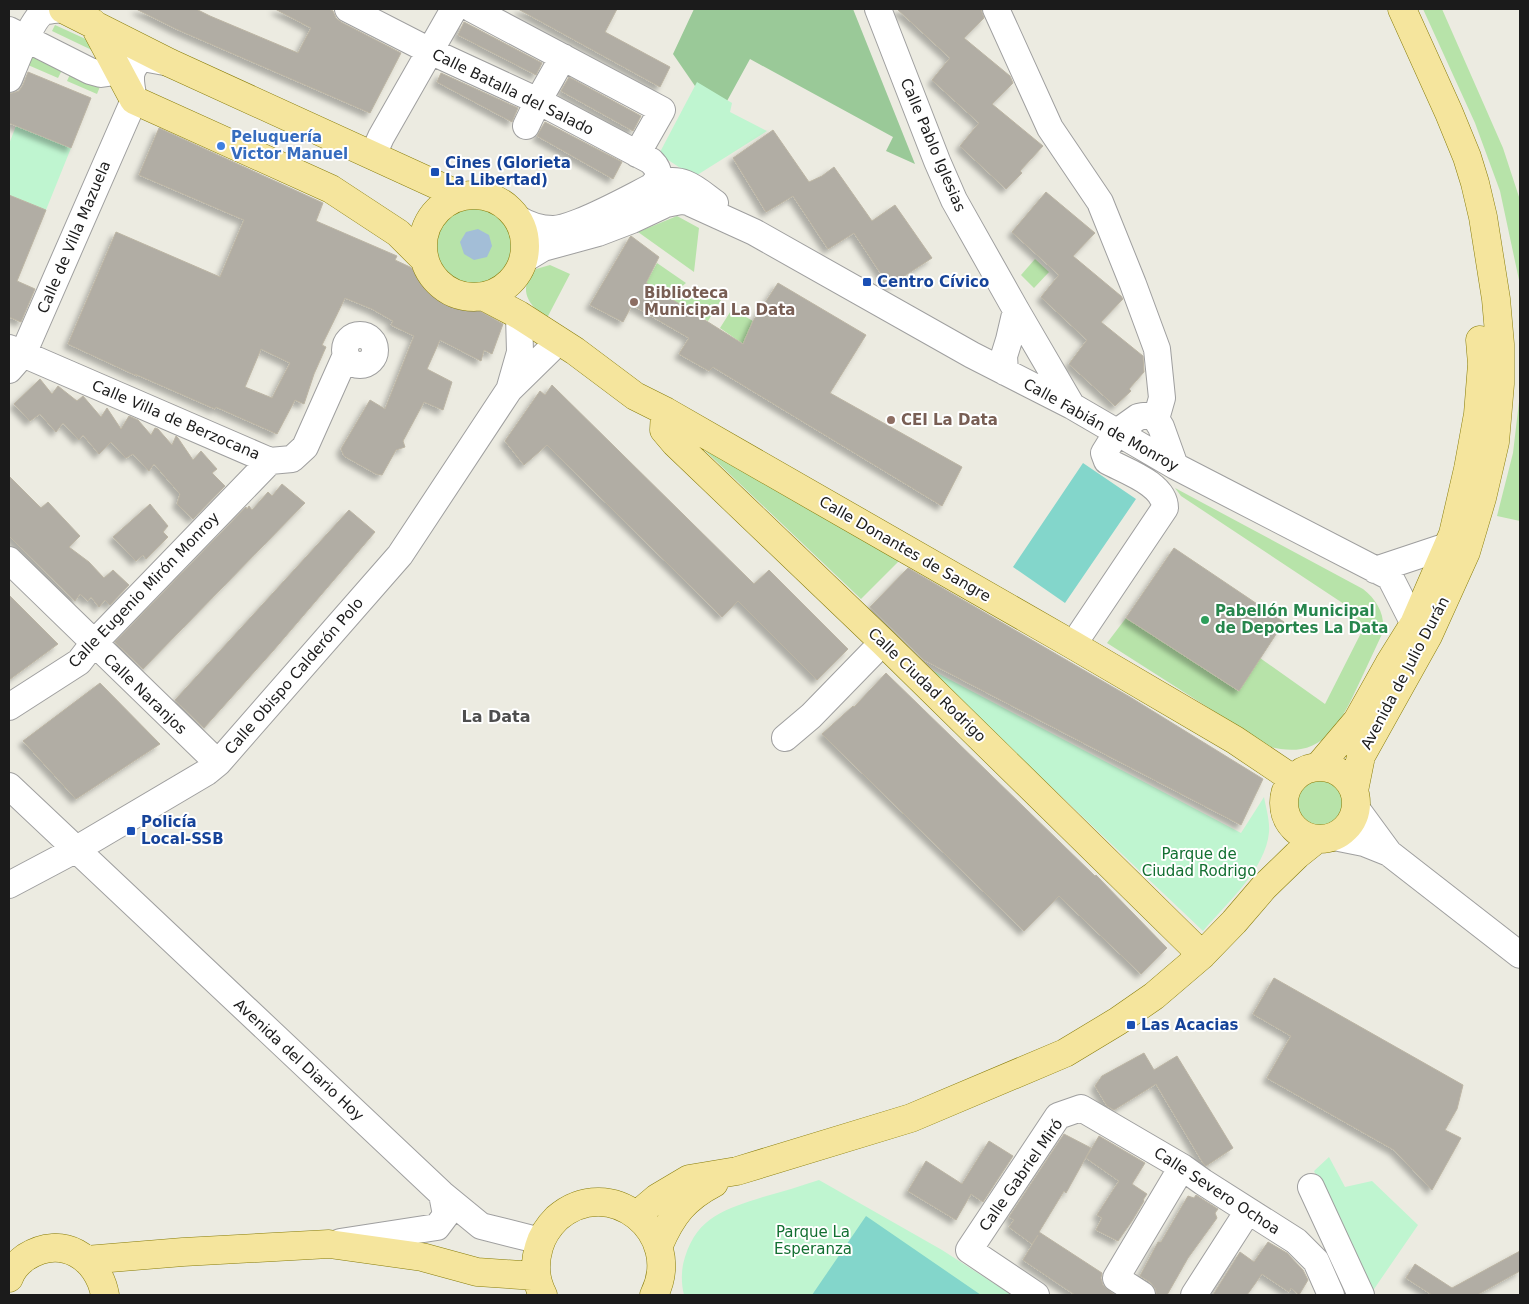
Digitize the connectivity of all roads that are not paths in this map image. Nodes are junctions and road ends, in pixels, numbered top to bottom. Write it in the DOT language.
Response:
graph roads {
  1 [pos="63,9"];
  2 [pos="348,9"];
  3 [pos="454,9"];
  4 [pos="472,9"];
  5 [pos="878,9"];
  6 [pos="996,9"];
  7 [pos="1382,9"];
  8 [pos="1402,9"];
  9 [pos="93,23"];
  10 [pos="17,35"];
  11 [pos="430,51"];
  12 [pos="110,55"];
  13 [pos="563,57"];
  14 [pos="170,63"];
  15 [pos="9,79"];
  16 [pos="134,100"];
  17 [pos="538,101"];
  18 [pos="526,126"];
  19 [pos="637,154"];
  20 [pos="373,155"];
  21 [pos="652,186"];
  22 [pos="460,196"];
  23 [pos="517,218"];
  24 [pos="754,232"];
  25 [pos="425,260"];
  26 [pos="523,260"];
  27 [pos="510,283"];
  28 [pos="483,296"];
  29 [pos="1016,310"];
  30 [pos="519,315"];
  31 [pos="1009,340"];
  32 [pos="559,341"];
  33 [pos="1041,353"];
  34 [pos="346,355"];
  35 [pos="972,355"];
  36 [pos="13,357"];
  37 [pos="1012,376"];
  38 [pos="509,390"];
  39 [pos="1072,406"];
  40 [pos="665,411"];
  41 [pos="1156,419"];
  42 [pos="1117,432"];
  43 [pos="270,461"];
  44 [pos="1175,466"];
  45 [pos="1447,546"];
  46 [pos="9,560"];
  47 [pos="1382,574"];
  48 [pos="1434,600"];
  49 [pos="1421,630"];
  50 [pos="884,642"];
  51 [pos="93,644"];
  52 [pos="1073,645"];
  53 [pos="9,707"];
  54 [pos="785,738"];
  55 [pos="218,764"];
  56 [pos="1318,768"];
  57 [pos="1293,779"];
  58 [pos="9,786"];
  59 [pos="1355,800"];
  60 [pos="1291,823"];
  61 [pos="1326,838"];
  62 [pos="75,850"];
  63 [pos="1389,853"];
  64 [pos="9,885"];
  65 [pos="1264,887"];
  66 [pos="1202,955"];
  67 [pos="1520,955"];
  68 [pos="1081,1108"];
  69 [pos="1182,1166"];
  70 [pos="737,1171"];
  71 [pos="1311,1187"];
  72 [pos="442,1194"];
  73 [pos="1248,1211"];
  74 [pos="637,1215"];
  75 [pos="541,1241"];
  76 [pos="329,1244"];
  77 [pos="659,1245"];
  78 [pos="143,1256"];
  79 [pos="86,1260"];
  80 [pos="11,1270"];
  81 [pos="540,1285"];
  82 [pos="104,1291"];
  83 [pos="654,1295"];
  84 [pos="1036,1295"];
  85 [pos="1142,1295"];
  86 [pos="1194,1295"];
  87 [pos="1331,1295"];
  88 [pos="1361,1295"];
  1 -- 9 [label="main road"];
  1 -- 10 [label="street"];
  2 -- 11 [label="street, Calle Batalla del Salado"];
  3 -- 11 [label="street"];
  4 -- 13 [label="street"];
  5 -- 29 [label="street, Calle Pablo Iglesias"];
  6 -- 41 [label="street"];
  7 -- 45 [label="main road, Avenida de Julio Durán"];
  8 -- 48 [label="main road, Avenida de Julio Durán"];
  9 -- 12 [label="main road"];
  9 -- 14 [label="main road"];
  10 -- 12 [label="street"];
  10 -- 15 [label="street"];
  11 -- 17 [label="street, Calle Batalla del Salado"];
  11 -- 20 [label="street"];
  12 -- 16 [label="main road"];
  13 -- 17 [label="street"];
  13 -- 19 [label="street"];
  14 -- 16 [label="street"];
  14 -- 20 [label="main road"];
  16 -- 25 [label="main road"];
  16 -- 36 [label="street, Calle de Villa Mazuela"];
  17 -- 18 [label="street"];
  17 -- 19 [label="street, Calle Batalla del Salado"];
  19 -- 21 [label="street, Calle Batalla del Salado"];
  20 -- 22 [label="main road"];
  21 -- 23 [label="street, Calle Fabián de Monroy"];
  21 -- 24 [label="street, Calle Fabián de Monroy"];
  22 -- 23 [label="main road"];
  22 -- 25 [label="main road"];
  23 -- 26 [label="main road"];
  24 -- 26 [label="street, Calle Fabián de Monroy"];
  24 -- 35 [label="street, Calle Fabián de Monroy"];
  25 -- 28 [label="main road"];
  26 -- 27 [label="main road"];
  27 -- 28 [label="main road"];
  27 -- 30 [label="main road"];
  28 -- 30 [label="main road, Calle Donantes de Sangre"];
  29 -- 31 [label="street"];
  29 -- 33 [label="street, Calle Pablo Iglesias"];
  30 -- 32 [label="main road, Calle Donantes de Sangre"];
  30 -- 38 [label="street, Calle Obispo Calderón Polo"];
  31 -- 35 [label="street"];
  31 -- 37 [label="street"];
  32 -- 38 [label="street, Calle Obispo Calderón Polo"];
  32 -- 40 [label="main road, Calle Donantes de Sangre"];
  33 -- 37 [label="street"];
  33 -- 39 [label="street, Calle Pablo Iglesias"];
  34 -- 43 [label="street, Calle Villa de Berzocana"];
  35 -- 37 [label="street, Calle Fabián de Monroy"];
  36 -- 43 [label="street, Calle Villa de Berzocana"];
  37 -- 39 [label="street, Calle Fabián de Monroy"];
  38 -- 55 [label="street, Calle Obispo Calderón Polo"];
  39 -- 42 [label="street, Calle Fabián de Monroy"];
  40 -- 50 [label="main road, Calle Ciudad Rodrigo"];
  40 -- 52 [label="main road, Calle Donantes de Sangre"];
  41 -- 42 [label="street"];
  41 -- 44 [label="street"];
  42 -- 44 [label="street, Calle Fabián de Monroy"];
  42 -- 52 [label="street"];
  43 -- 51 [label="street, Calle Eugenio Mirón Monroy"];
  44 -- 47 [label="street, Calle Fabián de Monroy"];
  45 -- 47 [label="street"];
  45 -- 48 [label="main road, Avenida de Julio Durán"];
  46 -- 51 [label="street, Calle Naranjos"];
  47 -- 48 [label="street, Calle Fabián de Monroy"];
  47 -- 49 [label="street"];
  48 -- 49 [label="main road, Avenida de Julio Durán"];
  49 -- 56 [label="main road, Avenida de Julio Durán"];
  49 -- 59 [label="main road, Avenida de Julio Durán"];
  50 -- 54 [label="street"];
  50 -- 66 [label="main road, Calle Ciudad Rodrigo"];
  51 -- 53 [label="street, Calle Eugenio Mirón Monroy"];
  51 -- 55 [label="street, Calle Naranjos"];
  52 -- 57 [label="main road, Calle Donantes de Sangre"];
  55 -- 62 [label="street, Calle Obispo Calderón Polo"];
  56 -- 57 [label="main road"];
  56 -- 59 [label="main road"];
  57 -- 60 [label="main road"];
  58 -- 62 [label="street, Avenida del Diario Hoy"];
  59 -- 61 [label="main road"];
  59 -- 63 [label="street"];
  60 -- 61 [label="main road"];
  60 -- 65 [label="main road"];
  61 -- 63 [label="street"];
  61 -- 65 [label="main road"];
  62 -- 64 [label="street, Calle Obispo Calderón Polo"];
  62 -- 72 [label="street, Avenida del Diario Hoy"];
  63 -- 67 [label="street"];
  65 -- 66 [label="main road"];
  66 -- 70 [label="main road"];
  68 -- 69 [label="street, Calle Severo Ochoa"];
  68 -- 84 [label="street, Calle Gabriel Miró"];
  69 -- 73 [label="street, Calle Severo Ochoa"];
  69 -- 85 [label="street"];
  70 -- 74 [label="main road"];
  70 -- 77 [label="main road"];
  71 -- 88 [label="street"];
  72 -- 75 [label="street, Avenida del Diario Hoy"];
  72 -- 76 [label="street"];
  73 -- 86 [label="street"];
  73 -- 87 [label="street, Calle Severo Ochoa"];
  74 -- 75 [label="main road"];
  74 -- 77 [label="main road"];
  75 -- 81 [label="main road"];
  76 -- 78 [label="main road"];
  76 -- 81 [label="main road"];
  77 -- 83 [label="main road"];
  78 -- 79 [label="main road"];
  78 -- 82 [label="main road"];
  79 -- 80 [label="main road"];
  79 -- 82 [label="main road"];
}
